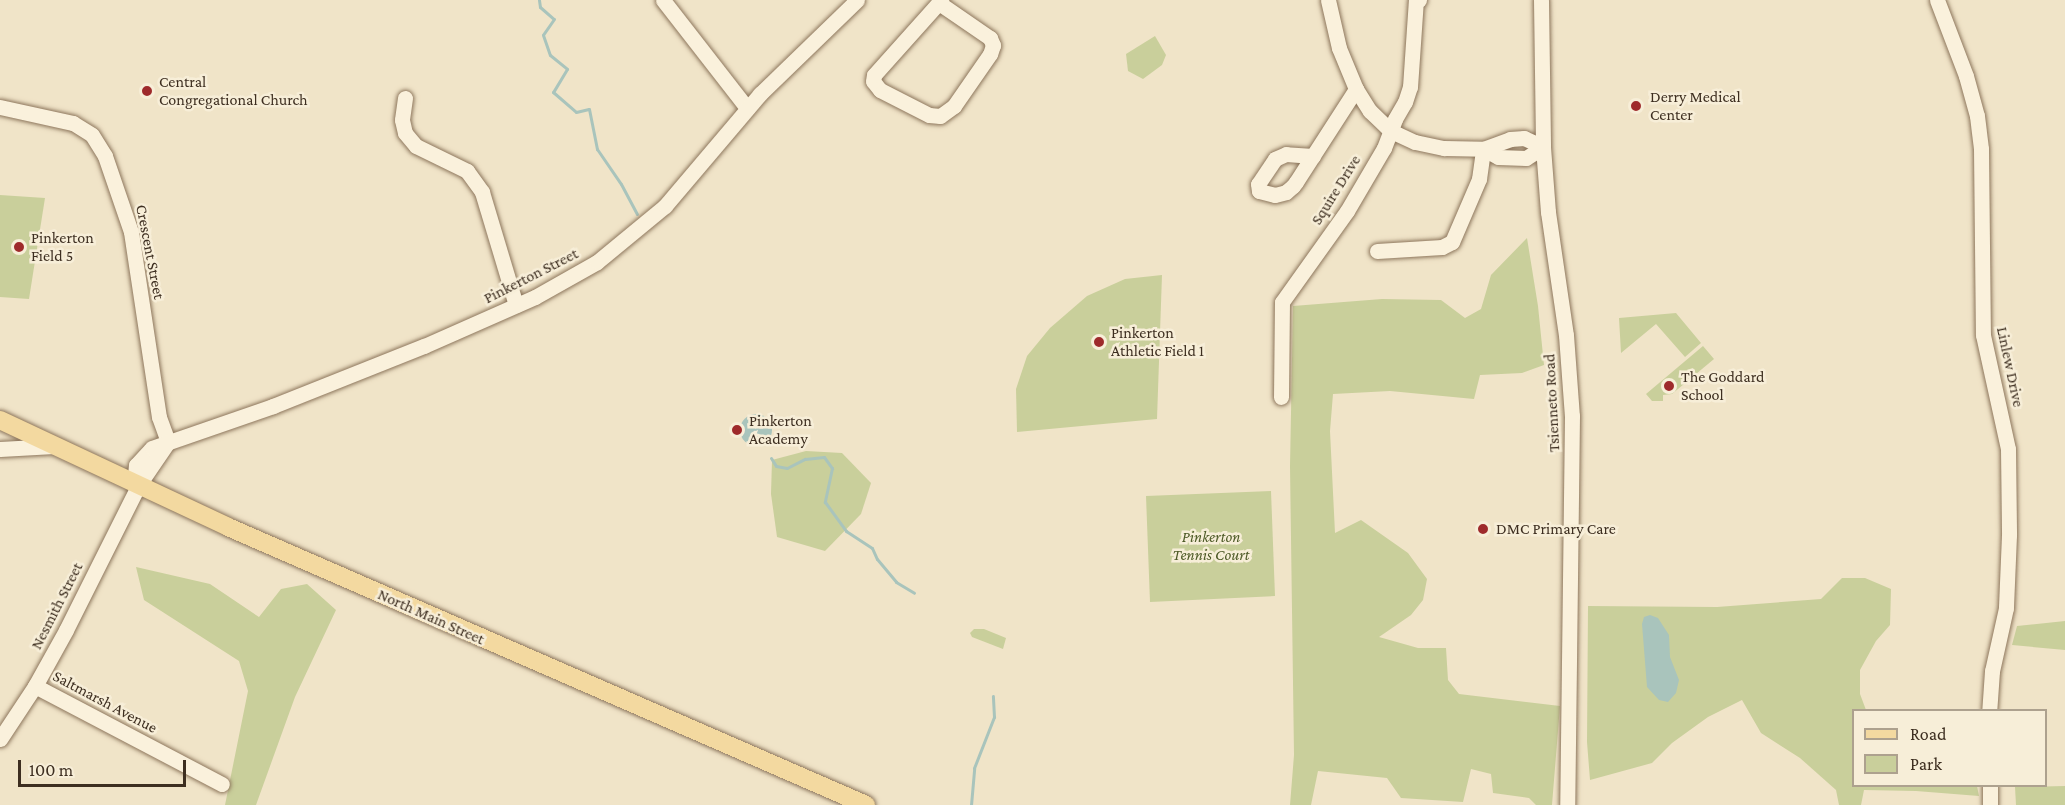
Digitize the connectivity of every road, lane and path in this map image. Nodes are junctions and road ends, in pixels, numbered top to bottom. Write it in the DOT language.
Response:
graph roads {
  1 [pos="663,0"];
  2 [pos="858,0"];
  3 [pos="1328,0"];
  4 [pos="1419,0"];
  5 [pos="1542,0"];
  6 [pos="1936,0"];
  7 [pos="940,1"];
  8 [pos="1356,89"];
  9 [pos="405,98"];
  10 [pos="0,107"];
  11 [pos="747,108"];
  12 [pos="1391,131"];
  13 [pos="1543,147"];
  14 [pos="1483,149"];
  15 [pos="1312,156"];
  16 [pos="1377,251"];
  17 [pos="516,305"];
  18 [pos="1281,397"];
  19 [pos="0,420"];
  20 [pos="168,442"];
  21 [pos="54,446"];
  22 [pos="0,448"];
  23 [pos="138,486"];
  24 [pos="35,686"];
  25 [pos="1989,709"];
  26 [pos="0,739"];
  27 [pos="222,784"];
  28 [pos="1990,787"];
  29 [pos="867,805"];
  30 [pos="1567,805"];
  31 [pos="1990,805"];
  1 -- 11 [label="street"];
  2 -- 11 [label="street, Pinkerton Street"];
  3 -- 8 [label="street"];
  4 -- 12 [label="street, Squire Drive"];
  5 -- 13 [label="street, Tsienneto Road"];
  6 -- 25 [label="street, Linlew Drive"];
  7 -- 7 [label="street"];
  8 -- 12 [label="street"];
  8 -- 15 [label="street"];
  9 -- 17 [label="street"];
  10 -- 20 [label="street, Crescent Street"];
  11 -- 17 [label="street, Pinkerton Street"];
  12 -- 14 [label="street"];
  12 -- 18 [label="street, Squire Drive"];
  13 -- 14 [label="street"];
  13 -- 30 [label="street, Tsienneto Road"];
  14 -- 16 [label="street"];
  17 -- 20 [label="street, Pinkerton Street"];
  19 -- 21 [label="main road, North Main Street"];
  20 -- 23 [label="street, Pinkerton Street"];
  21 -- 22 [label="street"];
  21 -- 23 [label="main road, North Main Street"];
  23 -- 24 [label="street, Nesmith Street"];
  23 -- 29 [label="main road, North Main Street"];
  24 -- 26 [label="street, Nesmith Street"];
  24 -- 27 [label="street, Saltmarsh Avenue"];
  28 -- 31 [label="street"];
}
